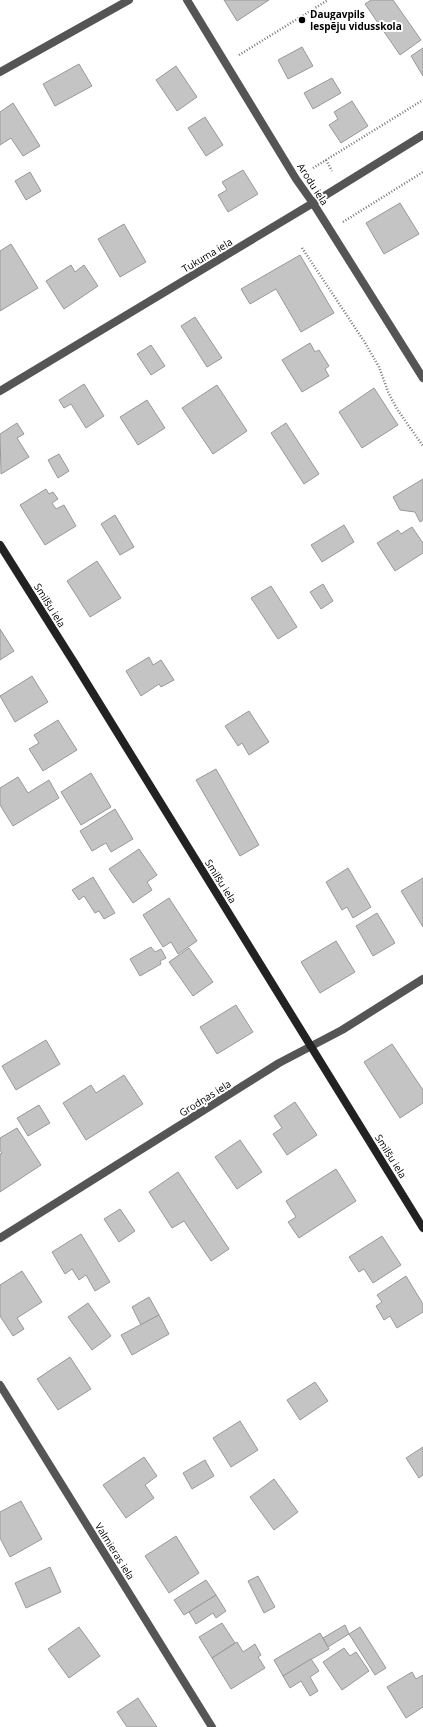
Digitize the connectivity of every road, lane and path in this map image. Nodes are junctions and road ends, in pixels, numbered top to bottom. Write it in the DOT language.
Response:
graph roads {
  1 [pos="129,0"];
  2 [pos="187,0"];
  3 [pos="328,0"];
  4 [pos="227,63"];
  5 [pos="0,72"];
  6 [pos="423,100"];
  7 [pos="423,135"];
  8 [pos="326,160"];
  9 [pos="313,168"];
  10 [pos="332,171"];
  11 [pos="423,172"];
  12 [pos="313,203"];
  13 [pos="342,222"];
  14 [pos="302,248"];
  15 [pos="423,378"];
  16 [pos="0,391"];
  17 [pos="423,446"];
  18 [pos="0,545"];
  19 [pos="423,980"];
  20 [pos="311,1046"];
  21 [pos="423,1228"];
  22 [pos="0,1238"];
  23 [pos="0,1385"];
  24 [pos="212,1727"];
  1 -- 5 [label="street"];
  2 -- 4 [label="street, Arodu iela"];
  3 -- 4 [label="path"];
  4 -- 12 [label="street, Arodu iela"];
  6 -- 8 [label="path"];
  7 -- 12 [label="street, Tukuma iela"];
  8 -- 9 [label="path"];
  8 -- 10 [label="path"];
  11 -- 13 [label="path"];
  12 -- 15 [label="street, Arodu iela"];
  12 -- 16 [label="street, Tukuma iela"];
  14 -- 17 [label="path"];
  18 -- 20 [label="street, Smilšu iela"];
  19 -- 20 [label="street, Grodņas iela"];
  20 -- 21 [label="street, Smilšu iela"];
  20 -- 22 [label="street, Grodņas iela"];
  23 -- 24 [label="street, Valmieras iela"];
}
